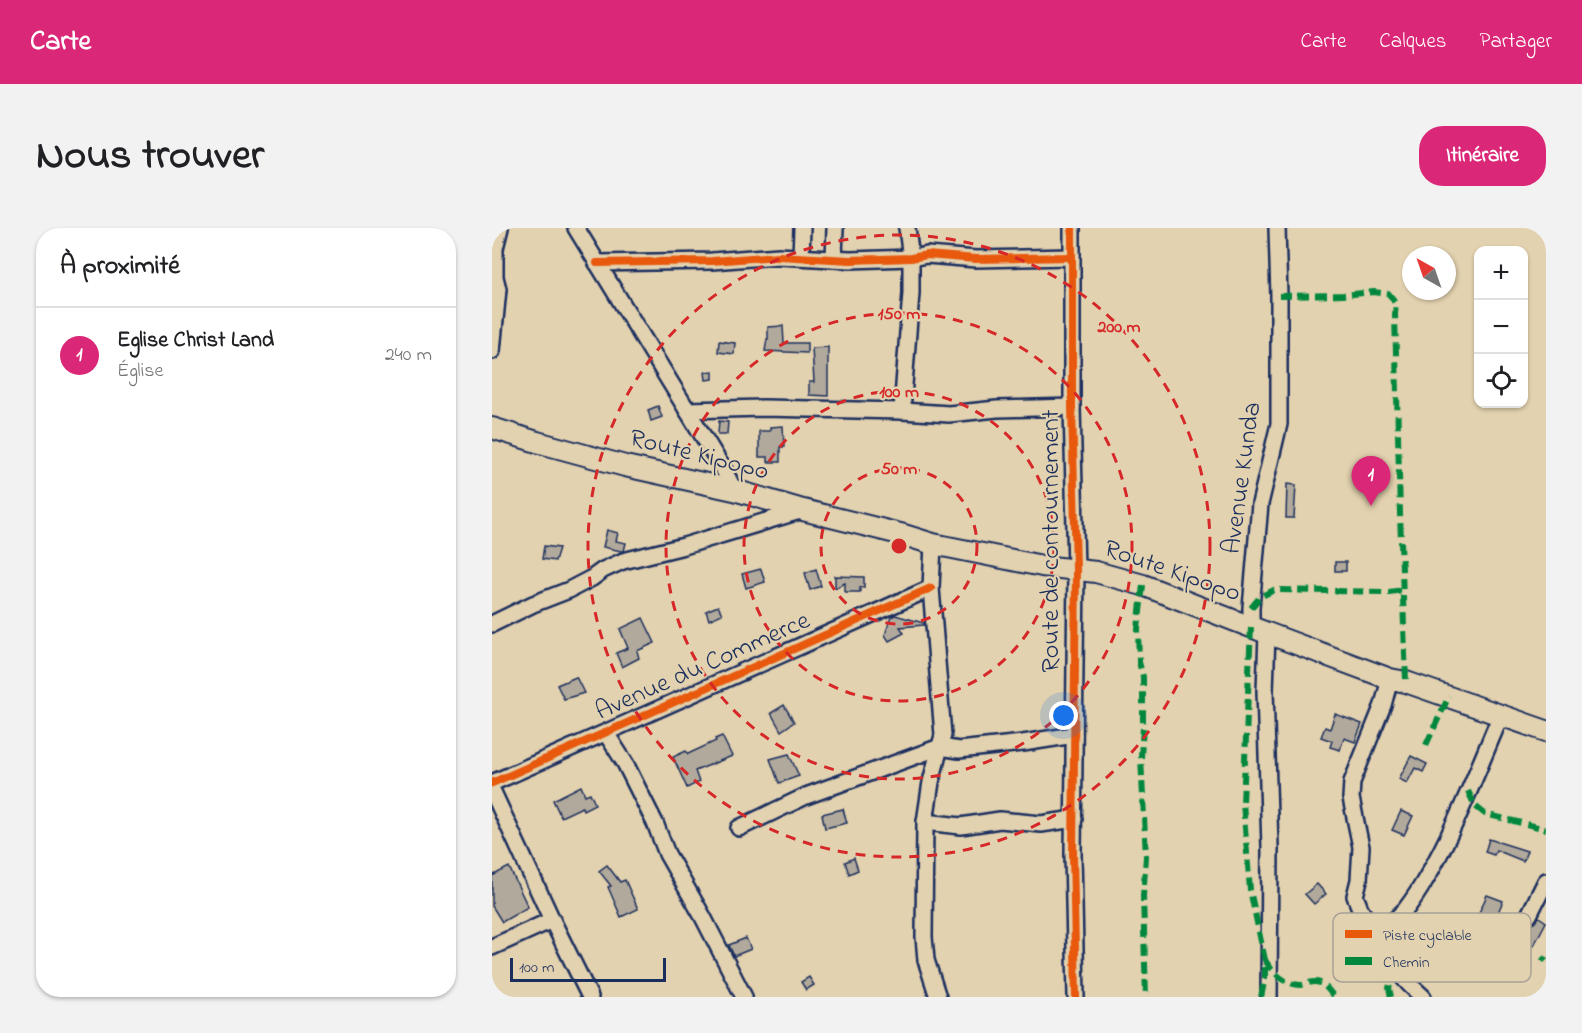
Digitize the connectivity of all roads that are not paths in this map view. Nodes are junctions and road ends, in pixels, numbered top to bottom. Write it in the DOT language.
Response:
graph roads {
  1 [pos="500,228"];
  2 [pos="576,228"];
  3 [pos="802,228"];
  4 [pos="835,228"];
  5 [pos="907,228"];
  6 [pos="1072,228"];
  7 [pos="1277,228"];
  8 [pos="801,257"];
  9 [pos="1072,257"];
  10 [pos="911,258"];
  11 [pos="834,259"];
  12 [pos="597,263"];
  13 [pos="492,351"];
  14 [pos="1072,408"];
  15 [pos="687,410"];
  16 [pos="902,411"];
  17 [pos="492,428"];
  18 [pos="734,490"];
  19 [pos="803,510"];
  20 [pos="933,544"];
  21 [pos="1076,569"];
  22 [pos="930,588"];
  23 [pos="492,624"];
  24 [pos="1259,630"];
  25 [pos="1390,679"];
  26 [pos="1501,715"];
  27 [pos="1546,731"];
  28 [pos="606,733"];
  29 [pos="1074,735"];
  30 [pos="940,747"];
  31 [pos="492,783"];
  32 [pos="492,790"];
  33 [pos="1074,819"];
  34 [pos="926,822"];
  35 [pos="739,828"];
  36 [pos="1546,881"];
  37 [pos="1363,913"];
  38 [pos="1401,913"];
  39 [pos="1530,913"];
  40 [pos="552,920"];
  41 [pos="492,947"];
  42 [pos="1410,982"];
  43 [pos="590,997"];
  44 [pos="744,997"];
  45 [pos="938,997"];
  46 [pos="1076,997"];
  47 [pos="1269,997"];
  48 [pos="1423,997"];
  1 -- 13 [label="street"];
  2 -- 12 [label="street"];
  3 -- 8 [label="street"];
  4 -- 11 [label="street"];
  5 -- 10 [label="street"];
  6 -- 9 [label="street, Route de contournement"];
  7 -- 24 [label="street, Avenue Kunda"];
  8 -- 11 [label="street"];
  8 -- 12 [label="street"];
  9 -- 10 [label="street"];
  9 -- 14 [label="street, Route de contournement"];
  10 -- 11 [label="street"];
  10 -- 16 [label="street"];
  12 -- 15 [label="street"];
  14 -- 16 [label="street"];
  14 -- 21 [label="street, Route de contournement"];
  15 -- 16 [label="street"];
  15 -- 18 [label="street"];
  17 -- 18 [label="main road, Route Kipopo"];
  18 -- 19 [label="main road, Route Kipopo"];
  19 -- 20 [label="main road, Route Kipopo"];
  19 -- 23 [label="street"];
  20 -- 21 [label="main road, Route Kipopo"];
  20 -- 22 [label="street"];
  21 -- 24 [label="main road, Route Kipopo"];
  21 -- 29 [label="street, Route de contournement"];
  22 -- 28 [label="street, Avenue du Commerce"];
  22 -- 30 [label="street"];
  24 -- 25 [label="main road, Route Kipopo"];
  24 -- 47 [label="street, Avenue Kunda"];
  25 -- 26 [label="main road, Route Kipopo"];
  25 -- 37 [label="street"];
  26 -- 27 [label="main road, Route Kipopo"];
  26 -- 38 [label="street"];
  28 -- 31 [label="street, Avenue du Commerce"];
  28 -- 44 [label="street"];
  29 -- 30 [label="street"];
  29 -- 33 [label="street, Route de contournement"];
  30 -- 34 [label="street"];
  30 -- 35 [label="street"];
  32 -- 40 [label="street"];
  33 -- 34 [label="street"];
  33 -- 46 [label="street, Route de contournement"];
  34 -- 45 [label="street"];
  36 -- 39 [label="street"];
  40 -- 41 [label="street"];
  40 -- 43 [label="street"];
  42 -- 48 [label="street"];
}
